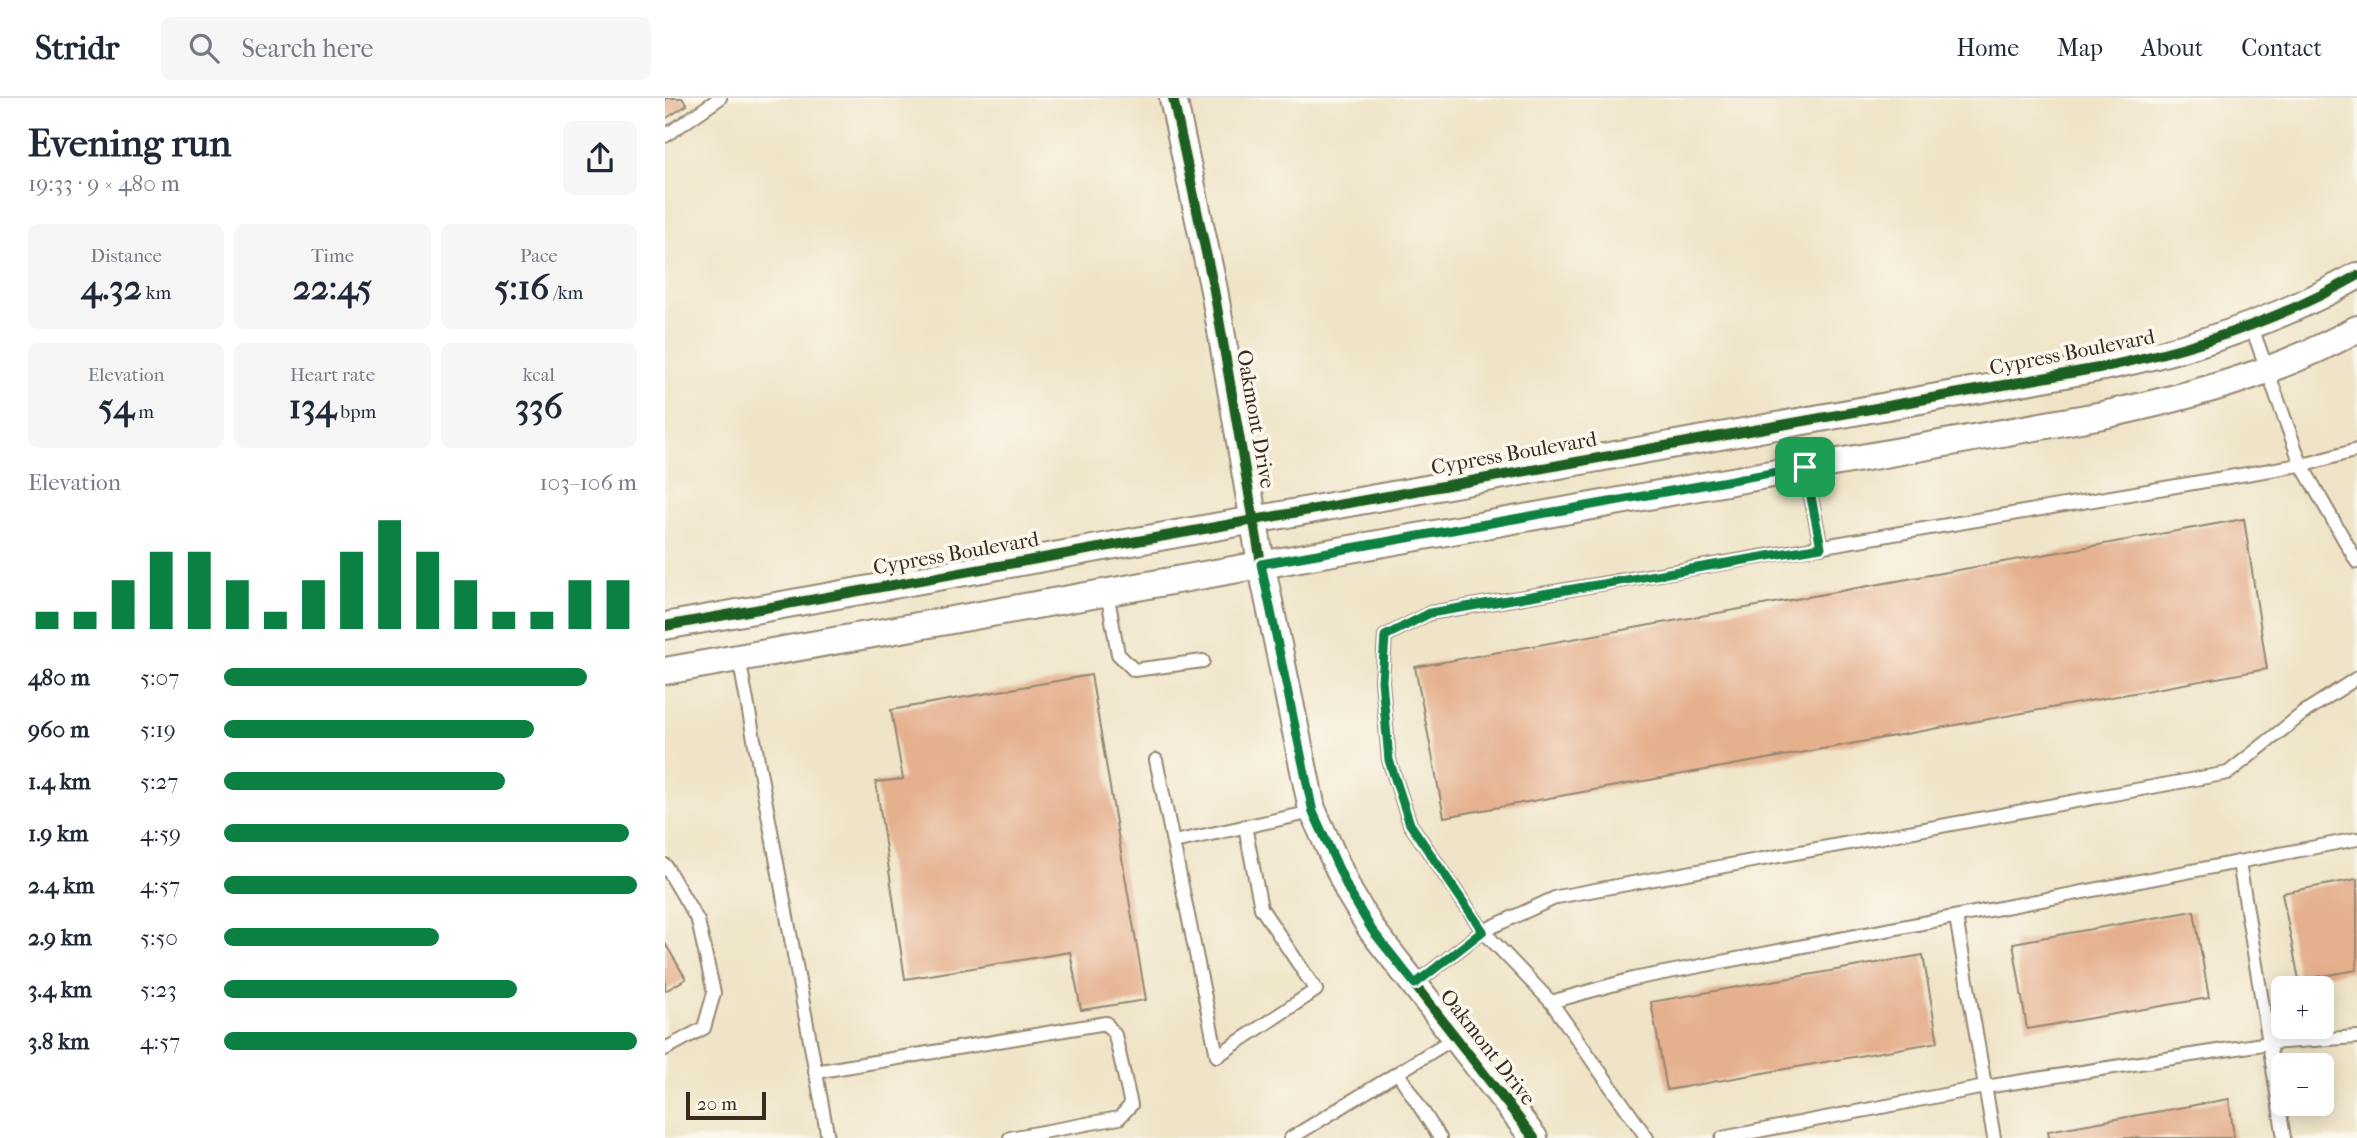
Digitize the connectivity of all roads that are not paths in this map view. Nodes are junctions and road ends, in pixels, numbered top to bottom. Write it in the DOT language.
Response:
graph roads {
  1 [pos="720,98"];
  2 [pos="1173,98"];
  3 [pos="665,136"];
  4 [pos="2357,276"];
  5 [pos="2251,325"];
  6 [pos="2357,329"];
  7 [pos="2270,370"];
  8 [pos="2357,450"];
  9 [pos="2301,464"];
  10 [pos="1805,467"];
  11 [pos="1254,519"];
  12 [pos="1821,547"];
  13 [pos="2357,562"];
  14 [pos="1261,564"];
  15 [pos="1107,592"];
  16 [pos="665,626"];
  17 [pos="739,658"];
  18 [pos="1203,661"];
  19 [pos="665,671"];
  20 [pos="2357,678"];
  21 [pos="1156,760"];
  22 [pos="1313,812"];
  23 [pos="1245,826"];
  24 [pos="2357,839"];
  25 [pos="1174,842"];
  26 [pos="2239,862"];
  27 [pos="665,865"];
  28 [pos="1956,917"];
  29 [pos="1483,931"];
  30 [pos="1415,984"];
  31 [pos="1551,1002"];
  32 [pos="1456,1037"];
  33 [pos="2357,1037"];
  34 [pos="2269,1043"];
  35 [pos="665,1049"];
  36 [pos="815,1072"];
  37 [pos="1398,1073"];
  38 [pos="1985,1087"];
  39 [pos="828,1138"];
  40 [pos="1010,1138"];
  41 [pos="1291,1138"];
  42 [pos="1440,1138"];
  43 [pos="1535,1138"];
  44 [pos="1647,1138"];
  45 [pos="1722,1138"];
  46 [pos="1994,1138"];
  47 [pos="2284,1138"];
  1 -- 3 [label="lane"];
  2 -- 11 [label="street, Oakmont Drive"];
  4 -- 5 [label="street, Cypress Boulevard"];
  5 -- 7 [label="lane"];
  5 -- 11 [label="street, Cypress Boulevard"];
  6 -- 7 [label="street"];
  7 -- 9 [label="lane"];
  7 -- 10 [label="street"];
  8 -- 9 [label="lane"];
  9 -- 12 [label="lane"];
  9 -- 13 [label="lane"];
  10 -- 12 [label="lane"];
  10 -- 14 [label="street"];
  11 -- 14 [label="street, Oakmont Drive"];
  11 -- 16 [label="street, Cypress Boulevard"];
  12 -- 29 [label="lane"];
  14 -- 15 [label="street"];
  14 -- 22 [label="street, Oakmont Drive"];
  15 -- 17 [label="street"];
  15 -- 18 [label="lane"];
  17 -- 19 [label="street"];
  17 -- 36 [label="lane"];
  20 -- 29 [label="lane"];
  21 -- 25 [label="lane"];
  22 -- 23 [label="lane"];
  22 -- 30 [label="street, Oakmont Drive"];
  23 -- 25 [label="lane"];
  23 -- 25 [label="lane"];
  24 -- 26 [label="lane"];
  26 -- 28 [label="lane"];
  26 -- 34 [label="lane"];
  27 -- 35 [label="lane"];
  28 -- 31 [label="lane"];
  28 -- 38 [label="lane"];
  29 -- 30 [label="lane"];
  29 -- 31 [label="lane"];
  30 -- 32 [label="street, Oakmont Drive"];
  31 -- 44 [label="lane"];
  32 -- 37 [label="lane"];
  32 -- 43 [label="street, Oakmont Drive"];
  33 -- 34 [label="lane"];
  34 -- 38 [label="lane"];
  34 -- 47 [label="lane"];
  36 -- 39 [label="lane"];
  36 -- 40 [label="lane"];
  37 -- 41 [label="lane"];
  37 -- 42 [label="lane"];
  38 -- 45 [label="lane"];
  38 -- 46 [label="lane"];
}
